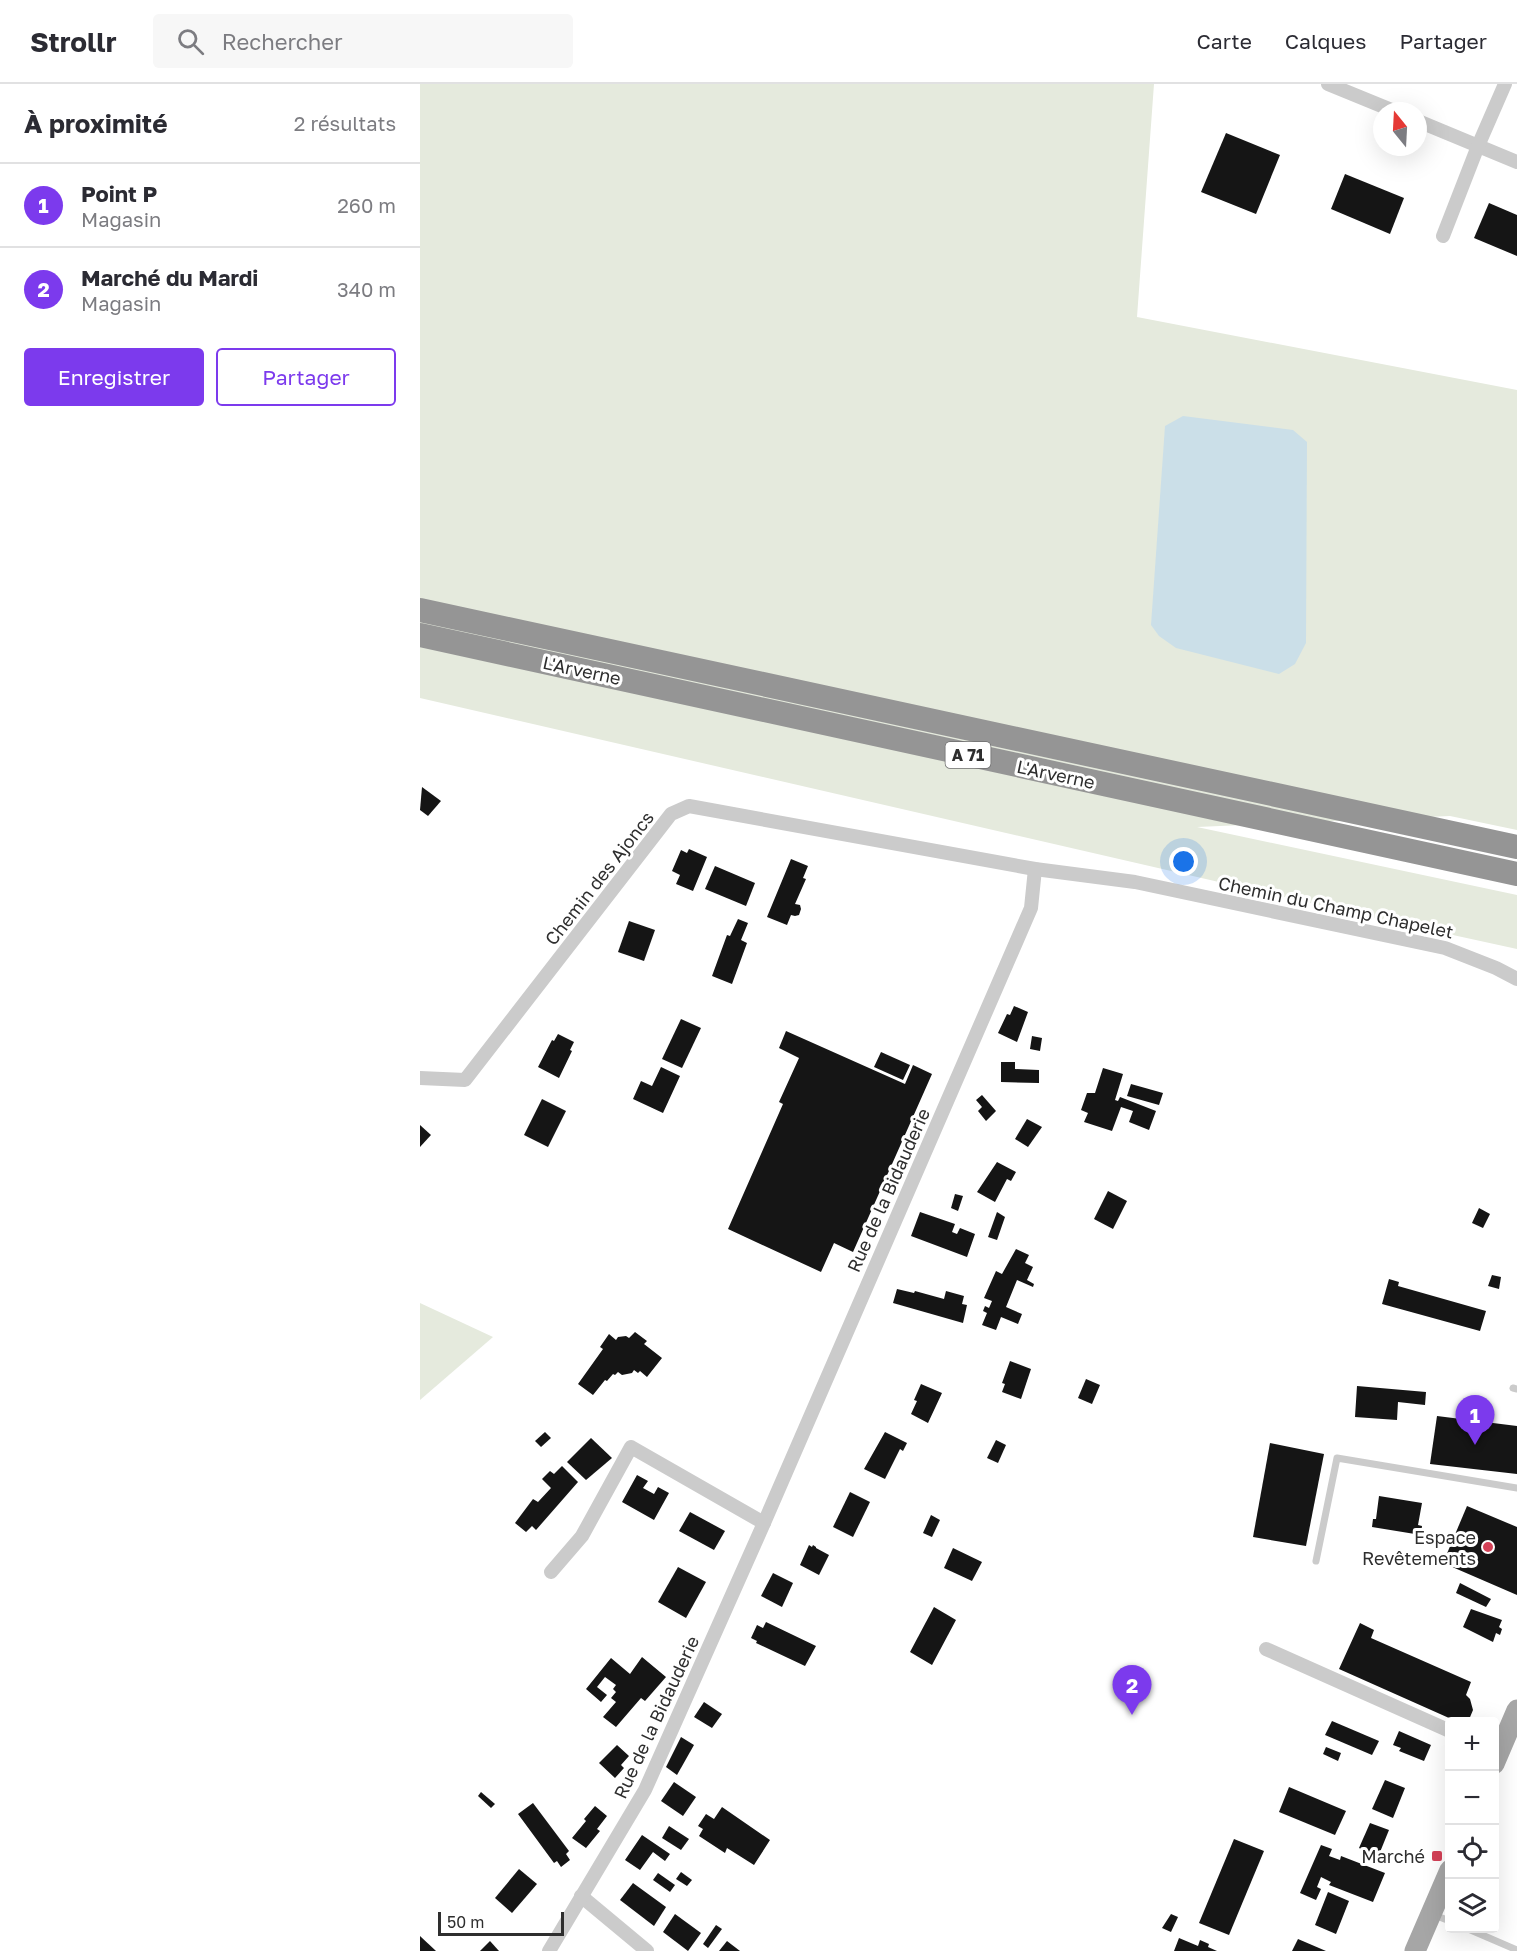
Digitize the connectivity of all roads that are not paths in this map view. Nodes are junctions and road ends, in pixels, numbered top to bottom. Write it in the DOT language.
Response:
graph roads {
  1 [pos="1328,84"];
  2 [pos="1505,84"];
  3 [pos="1373,102"];
  4 [pos="1427,125"];
  5 [pos="1478,146"];
  6 [pos="1517,162"];
  7 [pos="1443,236"];
  8 [pos="420,610"];
  9 [pos="420,635"];
  10 [pos="1517,847"];
  11 [pos="1035,868"];
  12 [pos="1517,874"];
  13 [pos="1517,980"];
  14 [pos="420,1078"];
  15 [pos="1517,1488"];
  16 [pos="764,1523"];
  17 [pos="1316,1561"];
  18 [pos="551,1572"];
  19 [pos="1266,1649"];
  20 [pos="1517,1710"];
  21 [pos="1445,1729"];
  22 [pos="1499,1750"];
  23 [pos="1448,1879"];
  24 [pos="581,1896"];
  25 [pos="1441,1918"];
  26 [pos="1476,1933"];
  27 [pos="1517,1950"];
  28 [pos="549,1951"];
  29 [pos="647,1951"];
  30 [pos="1415,1951"];
  1 -- 3 [label="street"];
  2 -- 5 [label="street"];
  4 -- 5 [label="street"];
  5 -- 6 [label="street"];
  5 -- 7 [label="street"];
  8 -- 10 [label="highway, L'Arverne / A 71"];
  9 -- 12 [label="highway, L'Arverne / A 71"];
  11 -- 13 [label="street, Chemin du Champ Chapelet"];
  11 -- 14 [label="street, Chemin des Ajoncs"];
  11 -- 16 [label="street, Rue de la Bidauderie"];
  15 -- 17 [label="lane"];
  16 -- 18 [label="street"];
  16 -- 24 [label="street, Rue de la Bidauderie"];
  19 -- 21 [label="street"];
  20 -- 22 [label="main road"];
  23 -- 25 [label="main road"];
  24 -- 28 [label="street, Rue de la Bidauderie"];
  24 -- 29 [label="street"];
  25 -- 30 [label="main road"];
  26 -- 27 [label="lane"];
}
